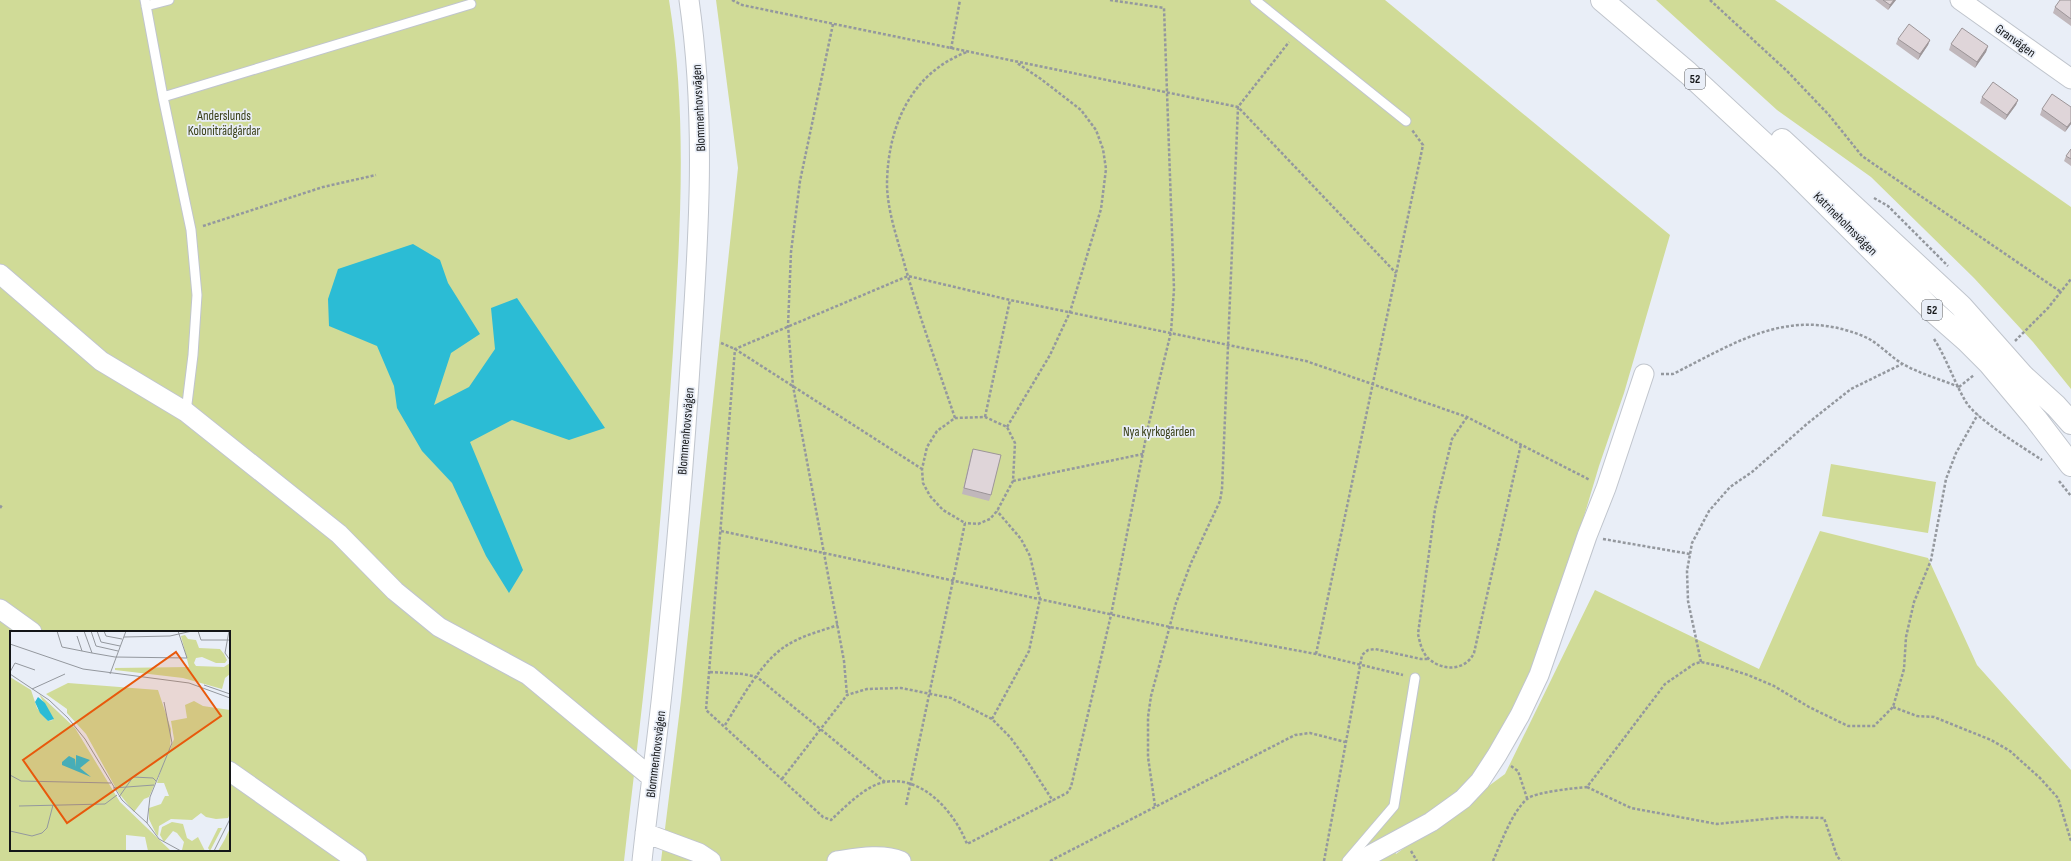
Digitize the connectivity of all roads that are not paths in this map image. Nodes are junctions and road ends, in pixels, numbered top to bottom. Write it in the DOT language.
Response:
graph roads {
  1 [pos="169,0"];
  2 [pos="689,0"];
  3 [pos="1255,0"];
  4 [pos="1602,0"];
  5 [pos="1619,0"];
  6 [pos="1960,0"];
  7 [pos="146,3"];
  8 [pos="471,4"];
  9 [pos="2071,79"];
  10 [pos="163,97"];
  11 [pos="1406,121"];
  12 [pos="0,274"];
  13 [pos="1644,374"];
  14 [pos="186,412"];
  15 [pos="2071,423"];
  16 [pos="2065,472"];
  17 [pos="0,609"];
  18 [pos="31,631"];
  19 [pos="1415,678"];
  20 [pos="230,771"];
  21 [pos="652,778"];
  22 [pos="645,833"];
  23 [pos="897,860"];
  24 [pos="357,861"];
  25 [pos="642,861"];
  26 [pos="711,861"];
  27 [pos="837,861"];
  28 [pos="1347,861"];
  29 [pos="1360,861"];
  1 -- 7 [label="lane"];
  2 -- 21 [label="street, Blommenhovsvägen"];
  3 -- 11 [label="lane"];
  4 -- 16 [label="main road, Katrineholmsvägen / 52"];
  5 -- 15 [label="main road, Katrineholmsvägen / 52"];
  6 -- 9 [label="street, Granvägen"];
  7 -- 10 [label="lane"];
  8 -- 10 [label="lane"];
  10 -- 14 [label="lane"];
  12 -- 14 [label="street"];
  13 -- 29 [label="street"];
  14 -- 21 [label="street"];
  17 -- 18 [label="street"];
  19 -- 28 [label="lane"];
  20 -- 24 [label="street"];
  21 -- 22 [label="street, Blommenhovsvägen"];
  22 -- 25 [label="street, Blommenhovsvägen"];
  22 -- 26 [label="street"];
  23 -- 27 [label="street"];
}
